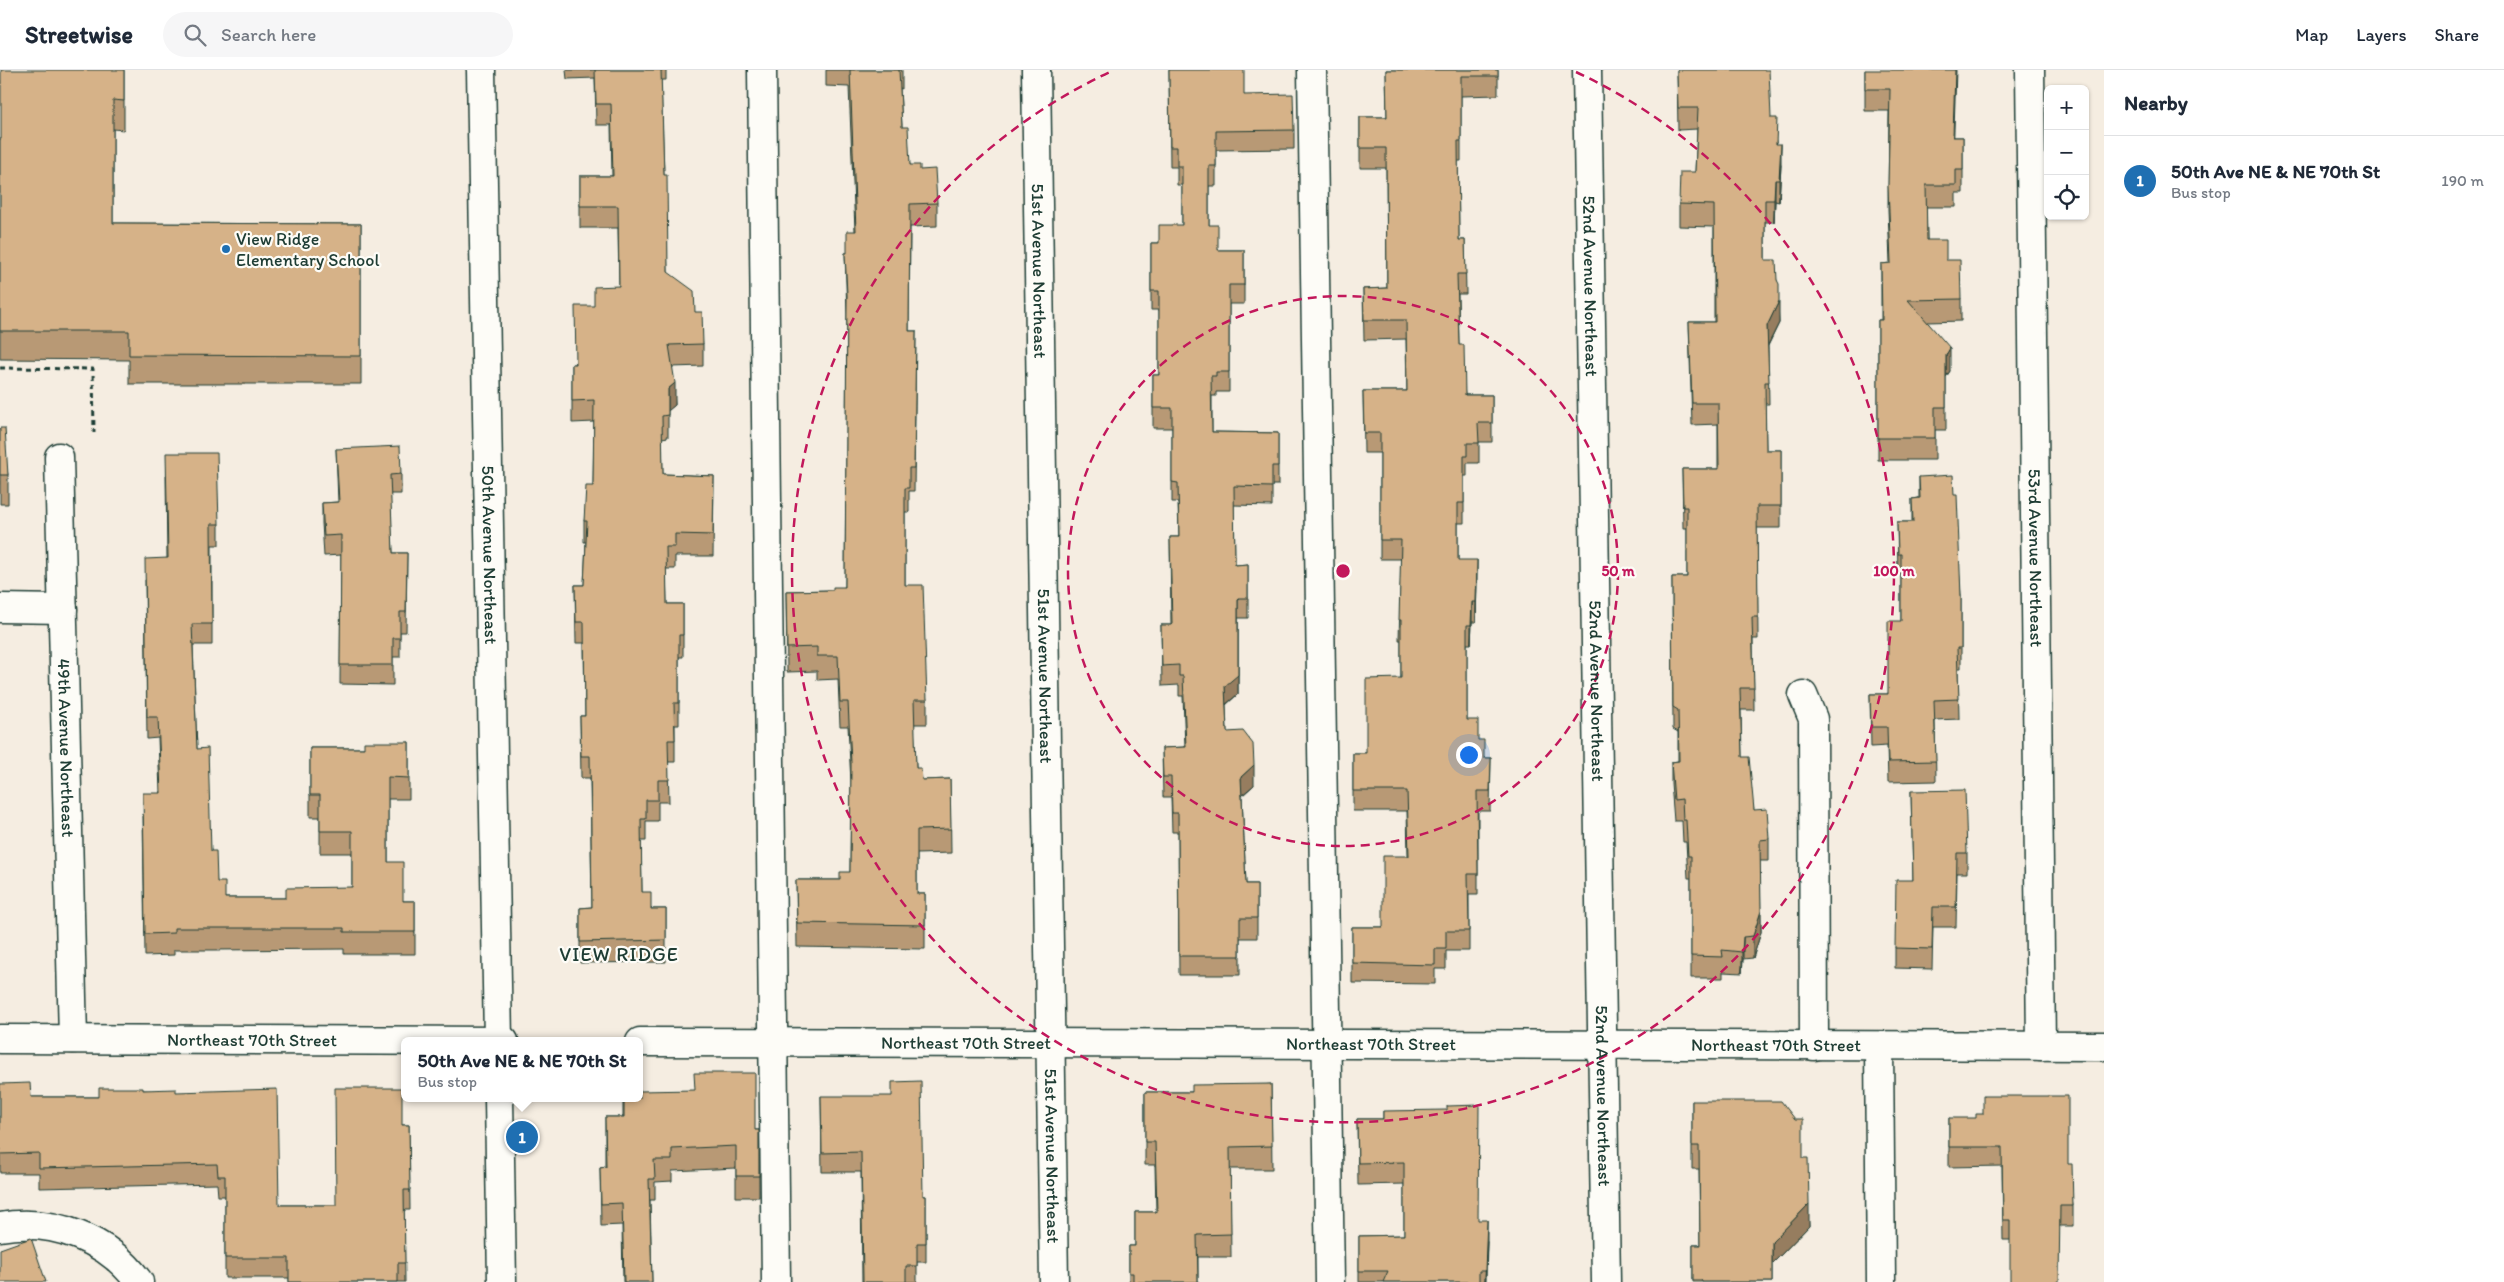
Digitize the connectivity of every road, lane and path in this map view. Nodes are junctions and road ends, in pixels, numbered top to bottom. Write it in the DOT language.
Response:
graph roads {
  1 [pos="481,70"];
  2 [pos="762,70"];
  3 [pos="1036,70"];
  4 [pos="1312,70"];
  5 [pos="1586,70"];
  6 [pos="2030,70"];
  7 [pos="0,368"];
  8 [pos="94,433"];
  9 [pos="59,456"];
  10 [pos="0,608"];
  11 [pos="63,609"];
  12 [pos="1803,695"];
  13 [pos="498,1037"];
  14 [pos="0,1039"];
  15 [pos="73,1039"];
  16 [pos="401,1041"];
  17 [pos="643,1042"];
  18 [pos="773,1042"];
  19 [pos="1051,1043"];
  20 [pos="1327,1044"];
  21 [pos="1604,1045"];
  22 [pos="1814,1046"];
  23 [pos="1880,1046"];
  24 [pos="2041,1046"];
  25 [pos="2104,1046"];
  26 [pos="499,1102"];
  27 [pos="0,1227"];
  28 [pos="139,1282"];
  29 [pos="502,1282"];
  30 [pos="776,1282"];
  31 [pos="1054,1282"];
  32 [pos="1330,1282"];
  33 [pos="1606,1282"];
  34 [pos="1881,1282"];
  1 -- 13 [label="street, 50th Avenue Northeast"];
  2 -- 18 [label="street"];
  3 -- 19 [label="street, 51st Avenue Northeast"];
  4 -- 20 [label="street"];
  5 -- 21 [label="street, 52nd Avenue Northeast"];
  6 -- 24 [label="street, 53rd Avenue Northeast"];
  7 -- 8 [label="path"];
  9 -- 11 [label="street, 49th Avenue Northeast"];
  10 -- 11 [label="street"];
  11 -- 15 [label="street, 49th Avenue Northeast"];
  12 -- 22 [label="street"];
  14 -- 15 [label="street, Northeast 70th Street"];
  15 -- 16 [label="street, Northeast 70th Street"];
  17 -- 18 [label="street, Northeast 70th Street"];
  18 -- 19 [label="street, Northeast 70th Street"];
  18 -- 30 [label="street"];
  19 -- 20 [label="street, Northeast 70th Street"];
  19 -- 31 [label="street, 51st Avenue Northeast"];
  20 -- 21 [label="street, Northeast 70th Street"];
  20 -- 32 [label="street"];
  21 -- 22 [label="street, Northeast 70th Street"];
  21 -- 33 [label="street, 52nd Avenue Northeast"];
  22 -- 23 [label="street, Northeast 70th Street"];
  23 -- 24 [label="street, Northeast 70th Street"];
  23 -- 34 [label="street"];
  24 -- 25 [label="street, Northeast 70th Street"];
  26 -- 29 [label="street"];
  27 -- 28 [label="street"];
}
